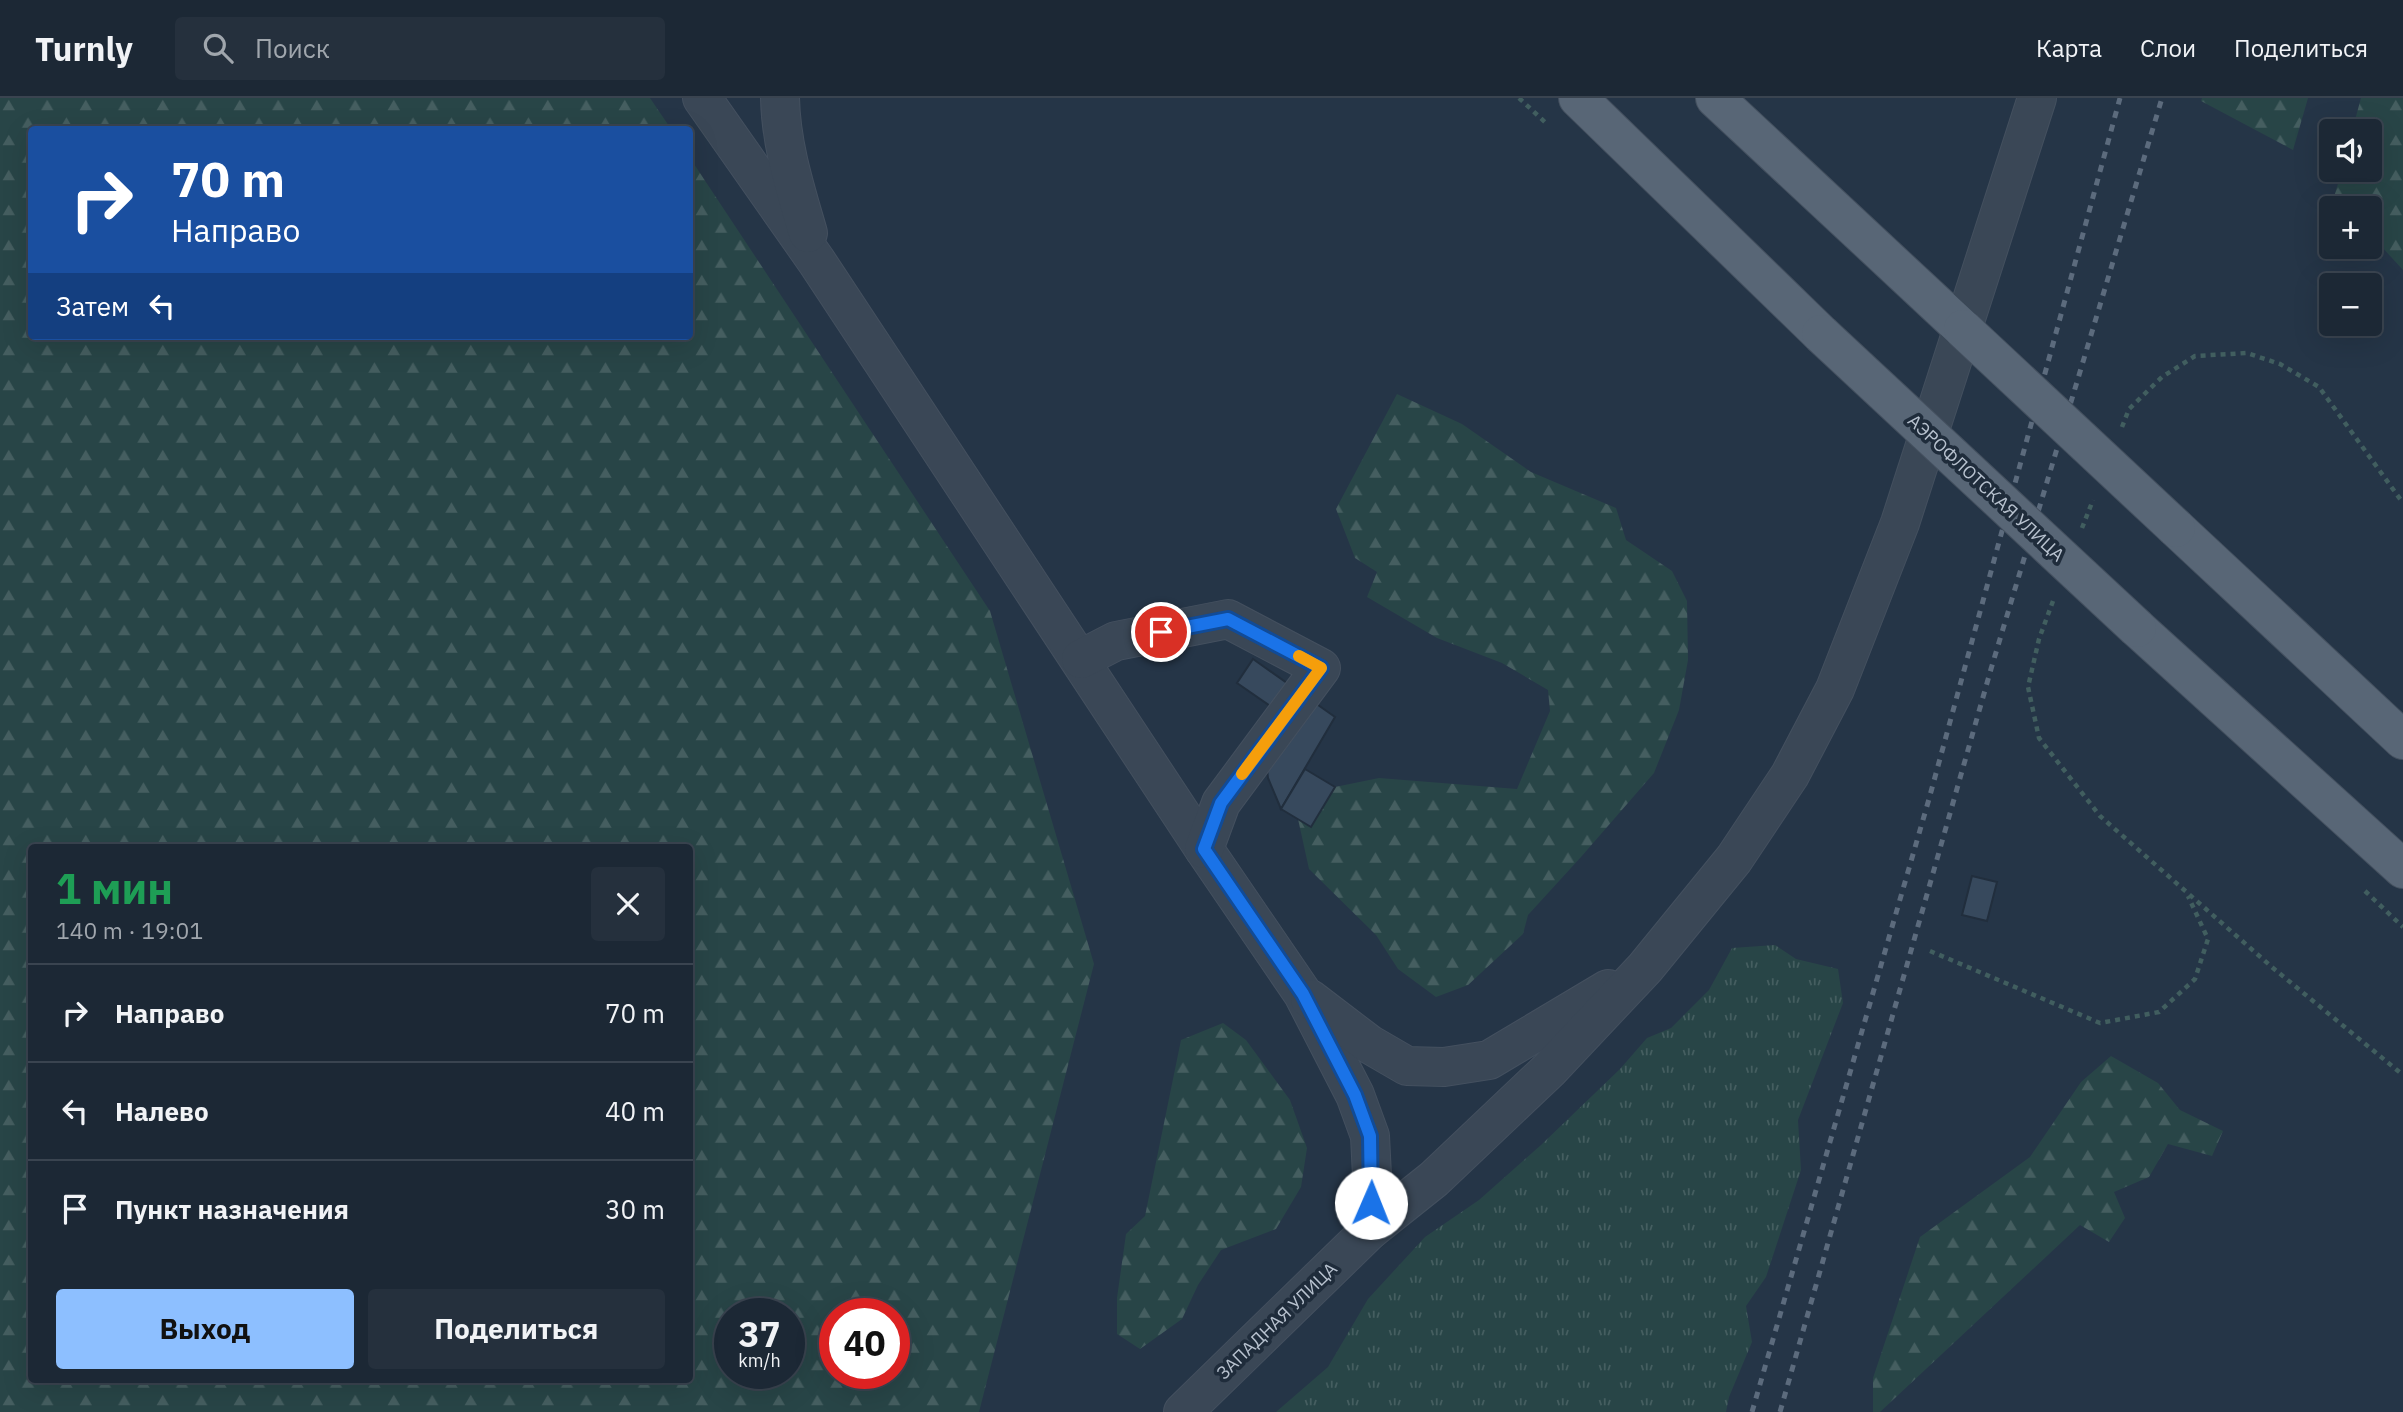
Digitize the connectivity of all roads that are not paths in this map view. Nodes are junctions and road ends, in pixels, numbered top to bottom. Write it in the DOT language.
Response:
graph roads {
  1 [pos="702,98"];
  2 [pos="780,98"];
  3 [pos="1577,98"];
  4 [pos="1715,98"];
  5 [pos="2037,98"];
  6 [pos="817,262"];
  7 [pos="1963,329"];
  8 [pos="1081,659"];
  9 [pos="2403,740"];
  10 [pos="1204,849"];
  11 [pos="2403,869"];
  12 [pos="1645,968"];
  13 [pos="1303,994"];
  14 [pos="1370,1230"];
  15 [pos="1183,1412"];
  1 -- 6 [label="street"];
  2 -- 6 [label="street"];
  3 -- 11 [label="main road, АЭРОФЛОТСКАЯ УЛИЦА, bridge"];
  4 -- 7 [label="main road"];
  5 -- 7 [label="street, ЗАПАДНАЯ УЛИЦА"];
  6 -- 8 [label="street"];
  7 -- 9 [label="main road, bridge"];
  7 -- 12 [label="street, ЗАПАДНАЯ УЛИЦА"];
  8 -- 10 [label="street"];
  8 -- 10 [label="street"];
  10 -- 13 [label="street"];
  12 -- 13 [label="street"];
  12 -- 14 [label="street, ЗАПАДНАЯ УЛИЦА"];
  13 -- 14 [label="street"];
  14 -- 15 [label="street, ЗАПАДНАЯ УЛИЦА"];
}
